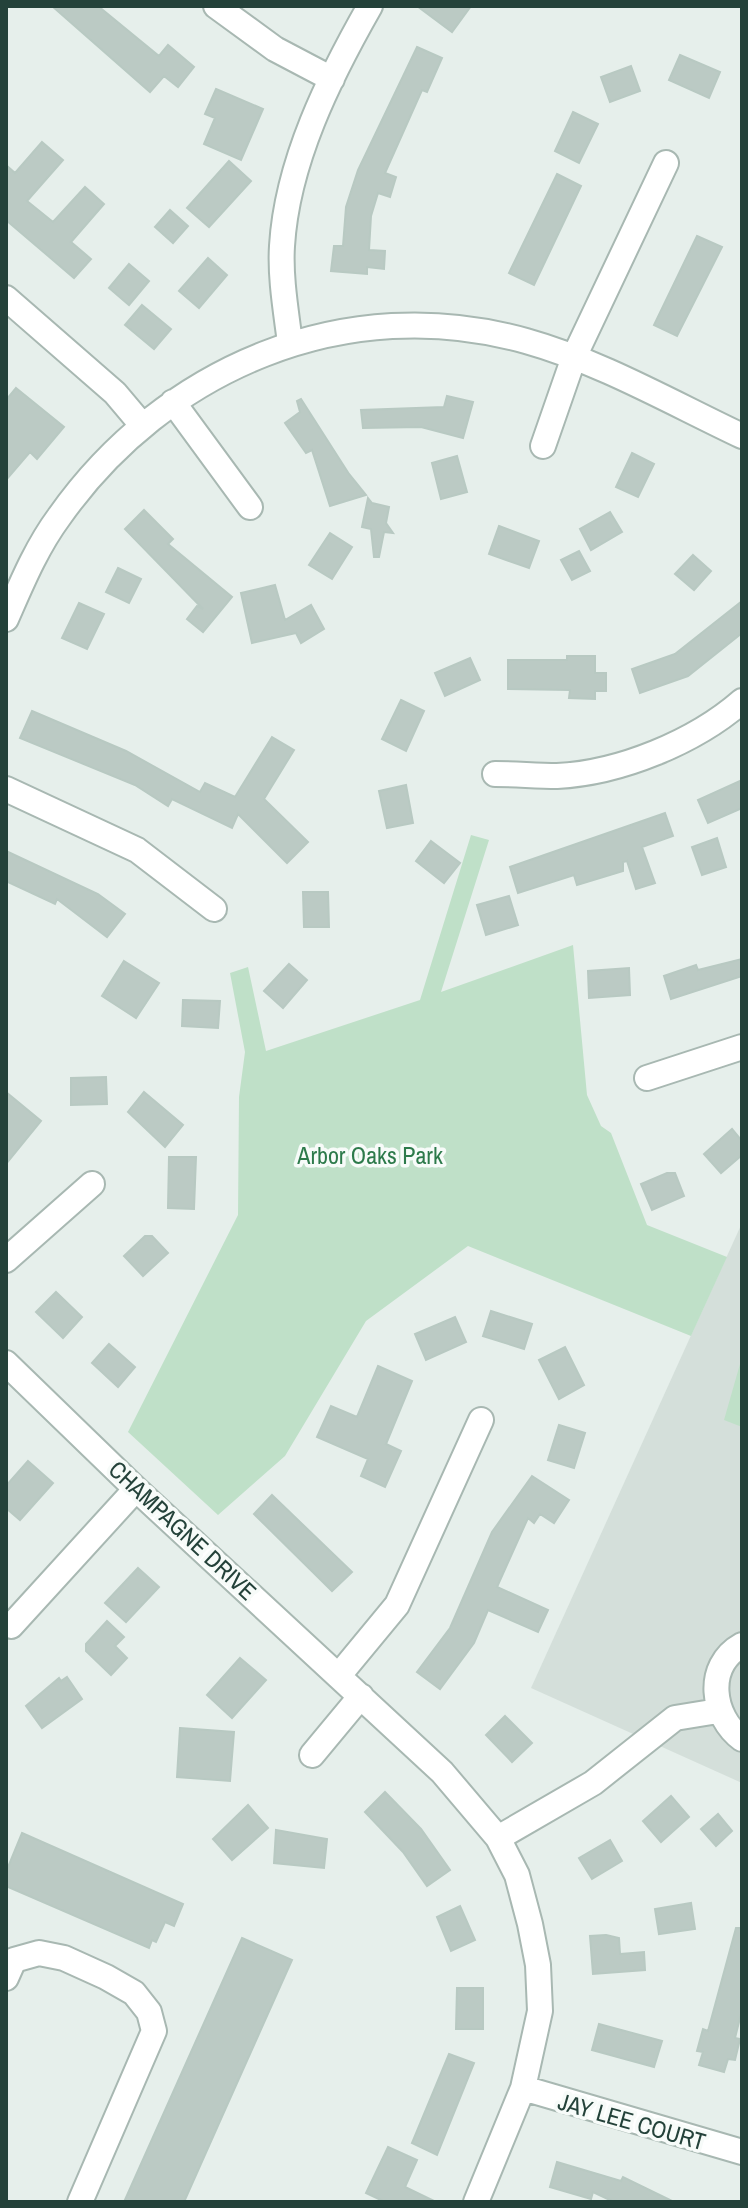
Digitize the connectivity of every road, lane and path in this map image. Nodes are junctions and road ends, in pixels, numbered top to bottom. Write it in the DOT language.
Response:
graph roads {
  1 [pos="216,6"];
  2 [pos="370,6"];
  3 [pos="332,79"];
  4 [pos="666,163"];
  5 [pos="6,298"];
  6 [pos="290,343"];
  7 [pos="574,357"];
  8 [pos="173,402"];
  9 [pos="142,425"];
  10 [pos="742,436"];
  11 [pos="543,446"];
  12 [pos="250,507"];
  13 [pos="6,619"];
  14 [pos="742,701"];
  15 [pos="495,774"];
  16 [pos="6,789"];
  17 [pos="214,909"];
  18 [pos="742,1047"];
  19 [pos="647,1078"];
  20 [pos="92,1184"];
  21 [pos="6,1260"];
  22 [pos="6,1363"];
  23 [pos="481,1420"];
  24 [pos="136,1489"];
  25 [pos="11,1626"];
  26 [pos="742,1645"];
  27 [pos="340,1674"];
  28 [pos="361,1696"];
  29 [pos="718,1711"];
  30 [pos="742,1739"];
  31 [pos="312,1755"];
  32 [pos="498,1838"];
  33 [pos="6,1978"];
  34 [pos="523,2088"];
  35 [pos="742,2152"];
  36 [pos="80,2202"];
  37 [pos="476,2202"];
  1 -- 3 [label="street"];
  2 -- 3 [label="street"];
  3 -- 6 [label="street"];
  4 -- 7 [label="street"];
  5 -- 9 [label="street"];
  6 -- 7 [label="street"];
  6 -- 8 [label="street"];
  7 -- 10 [label="street"];
  7 -- 11 [label="street"];
  8 -- 9 [label="street"];
  8 -- 12 [label="street"];
  9 -- 13 [label="street"];
  14 -- 15 [label="street"];
  16 -- 17 [label="street"];
  18 -- 19 [label="street"];
  20 -- 21 [label="street"];
  22 -- 24 [label="street, CHAMPAGNE DRIVE"];
  23 -- 27 [label="street"];
  24 -- 25 [label="street"];
  24 -- 27 [label="street, CHAMPAGNE DRIVE"];
  26 -- 29 [label="street"];
  27 -- 28 [label="street, CHAMPAGNE DRIVE"];
  28 -- 31 [label="street"];
  28 -- 32 [label="street, CHAMPAGNE DRIVE"];
  29 -- 30 [label="street"];
  29 -- 32 [label="street"];
  32 -- 34 [label="street, CHAMPAGNE DRIVE"];
  33 -- 36 [label="street"];
  34 -- 35 [label="street, JAY LEE COURT"];
  34 -- 37 [label="street, CHAMPAGNE DRIVE"];
}
